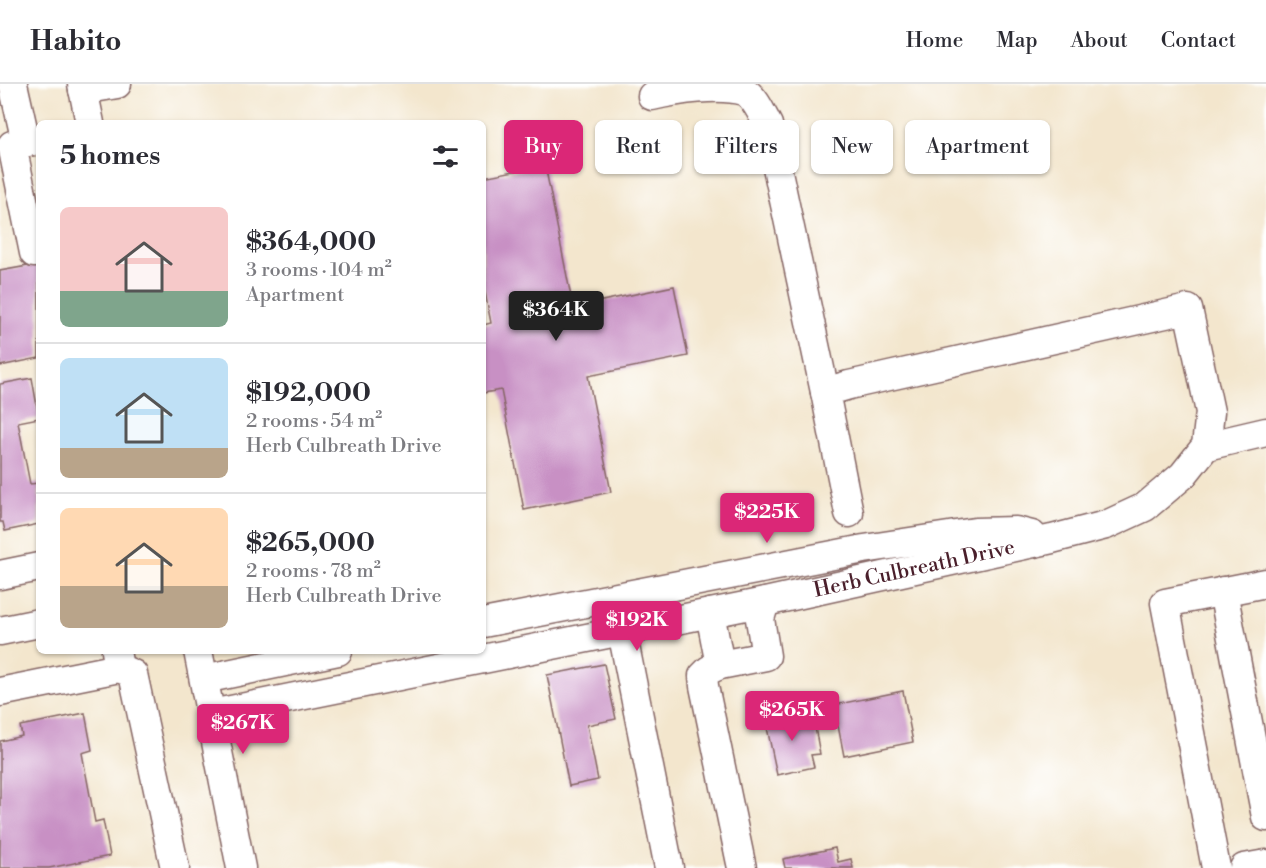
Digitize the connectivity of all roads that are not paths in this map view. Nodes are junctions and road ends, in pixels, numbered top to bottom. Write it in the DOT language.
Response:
graph roads {
  1 [pos="13,84"];
  2 [pos="117,84"];
  3 [pos="83,87"];
  4 [pos="652,96"];
  5 [pos="89,120"];
  6 [pos="19,144"];
  7 [pos="34,254"];
  8 [pos="825,392"];
  9 [pos="1266,432"];
  10 [pos="1206,446"];
  11 [pos="849,513"];
  12 [pos="1052,539"];
  13 [pos="36,568"];
  14 [pos="0,575"];
  15 [pos="1266,583"];
  16 [pos="1223,591"];
  17 [pos="765,602"];
  18 [pos="710,613"];
  19 [pos="486,622"];
  20 [pos="36,624"];
  21 [pos="0,631"];
  22 [pos="622,631"];
  23 [pos="199,654"];
  24 [pos="324,654"];
  25 [pos="117,660"];
  26 [pos="720,665"];
  27 [pos="204,679"];
  28 [pos="0,692"];
  29 [pos="211,714"];
  30 [pos="1266,817"];
  31 [pos="1266,864"];
  32 [pos="175,868"];
  33 [pos="242,868"];
  34 [pos="669,868"];
  35 [pos="742,868"];
  36 [pos="1216,868"];
  37 [pos="1244,868"];
  1 -- 6 [label="street"];
  2 -- 3 [label="street"];
  3 -- 5 [label="street"];
  4 -- 8 [label="street"];
  6 -- 7 [label="street"];
  8 -- 10 [label="street"];
  8 -- 11 [label="street"];
  9 -- 10 [label="street"];
  10 -- 12 [label="street"];
  12 -- 17 [label="street, Herb Culbreath Drive"];
  12 -- 19 [label="street, Herb Culbreath Drive"];
  13 -- 14 [label="street"];
  15 -- 16 [label="street"];
  16 -- 30 [label="street"];
  16 -- 36 [label="street"];
  17 -- 18 [label="street, Herb Culbreath Drive"];
  17 -- 26 [label="street"];
  18 -- 22 [label="street, Herb Culbreath Drive"];
  18 -- 26 [label="street"];
  20 -- 21 [label="street"];
  22 -- 29 [label="street, Herb Culbreath Drive"];
  22 -- 34 [label="street"];
  23 -- 27 [label="street"];
  24 -- 27 [label="street"];
  25 -- 28 [label="street"];
  25 -- 32 [label="street"];
  26 -- 35 [label="street"];
  27 -- 29 [label="street"];
  29 -- 33 [label="street"];
  31 -- 37 [label="street"];
}
